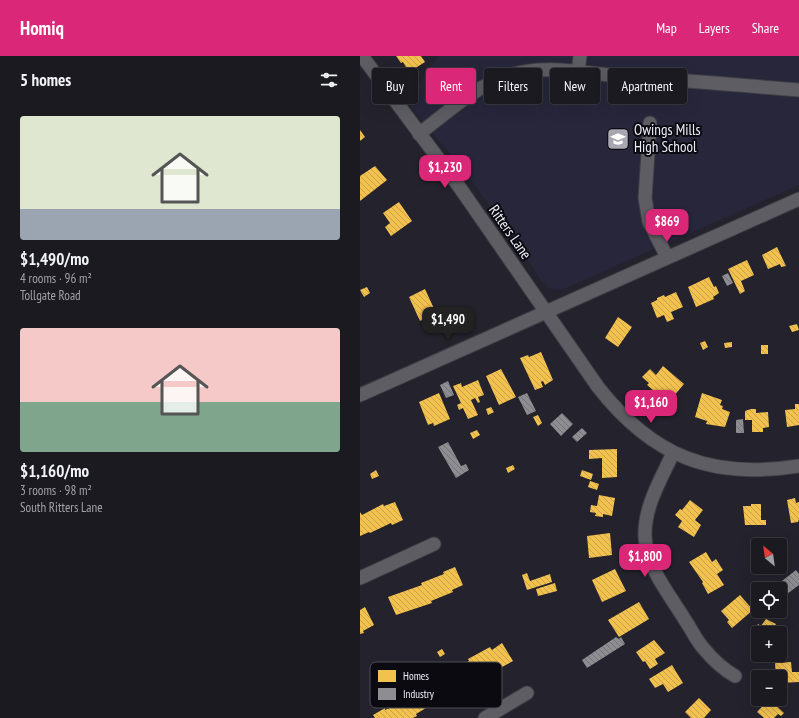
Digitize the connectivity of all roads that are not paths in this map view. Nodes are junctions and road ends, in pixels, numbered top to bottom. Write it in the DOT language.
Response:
graph roads {
  1 [pos="362,56"];
  2 [pos="580,56"];
  3 [pos="578,68"];
  4 [pos="550,70"];
  5 [pos="600,74"];
  6 [pos="799,90"];
  7 [pos="650,123"];
  8 [pos="419,134"];
  9 [pos="799,199"];
  10 [pos="667,257"];
  11 [pos="546,311"];
  12 [pos="360,395"];
  13 [pos="673,453"];
  14 [pos="799,466"];
  15 [pos="434,544"];
  16 [pos="360,578"];
  17 [pos="735,676"];
  18 [pos="527,693"];
  19 [pos="501,708"];
  20 [pos="502,708"];
  21 [pos="484,718"];
  1 -- 8 [label="street, Ritters Lane"];
  2 -- 3 [label="street"];
  4 -- 8 [label="street"];
  5 -- 6 [label="street"];
  7 -- 10 [label="street"];
  8 -- 11 [label="street, Ritters Lane"];
  9 -- 10 [label="street"];
  10 -- 11 [label="street"];
  11 -- 12 [label="street"];
  11 -- 13 [label="street, Ritters Lane"];
  13 -- 14 [label="street, Ritters Lane"];
  13 -- 17 [label="street"];
  15 -- 16 [label="street"];
  18 -- 20 [label="street"];
  19 -- 21 [label="street"];
}
